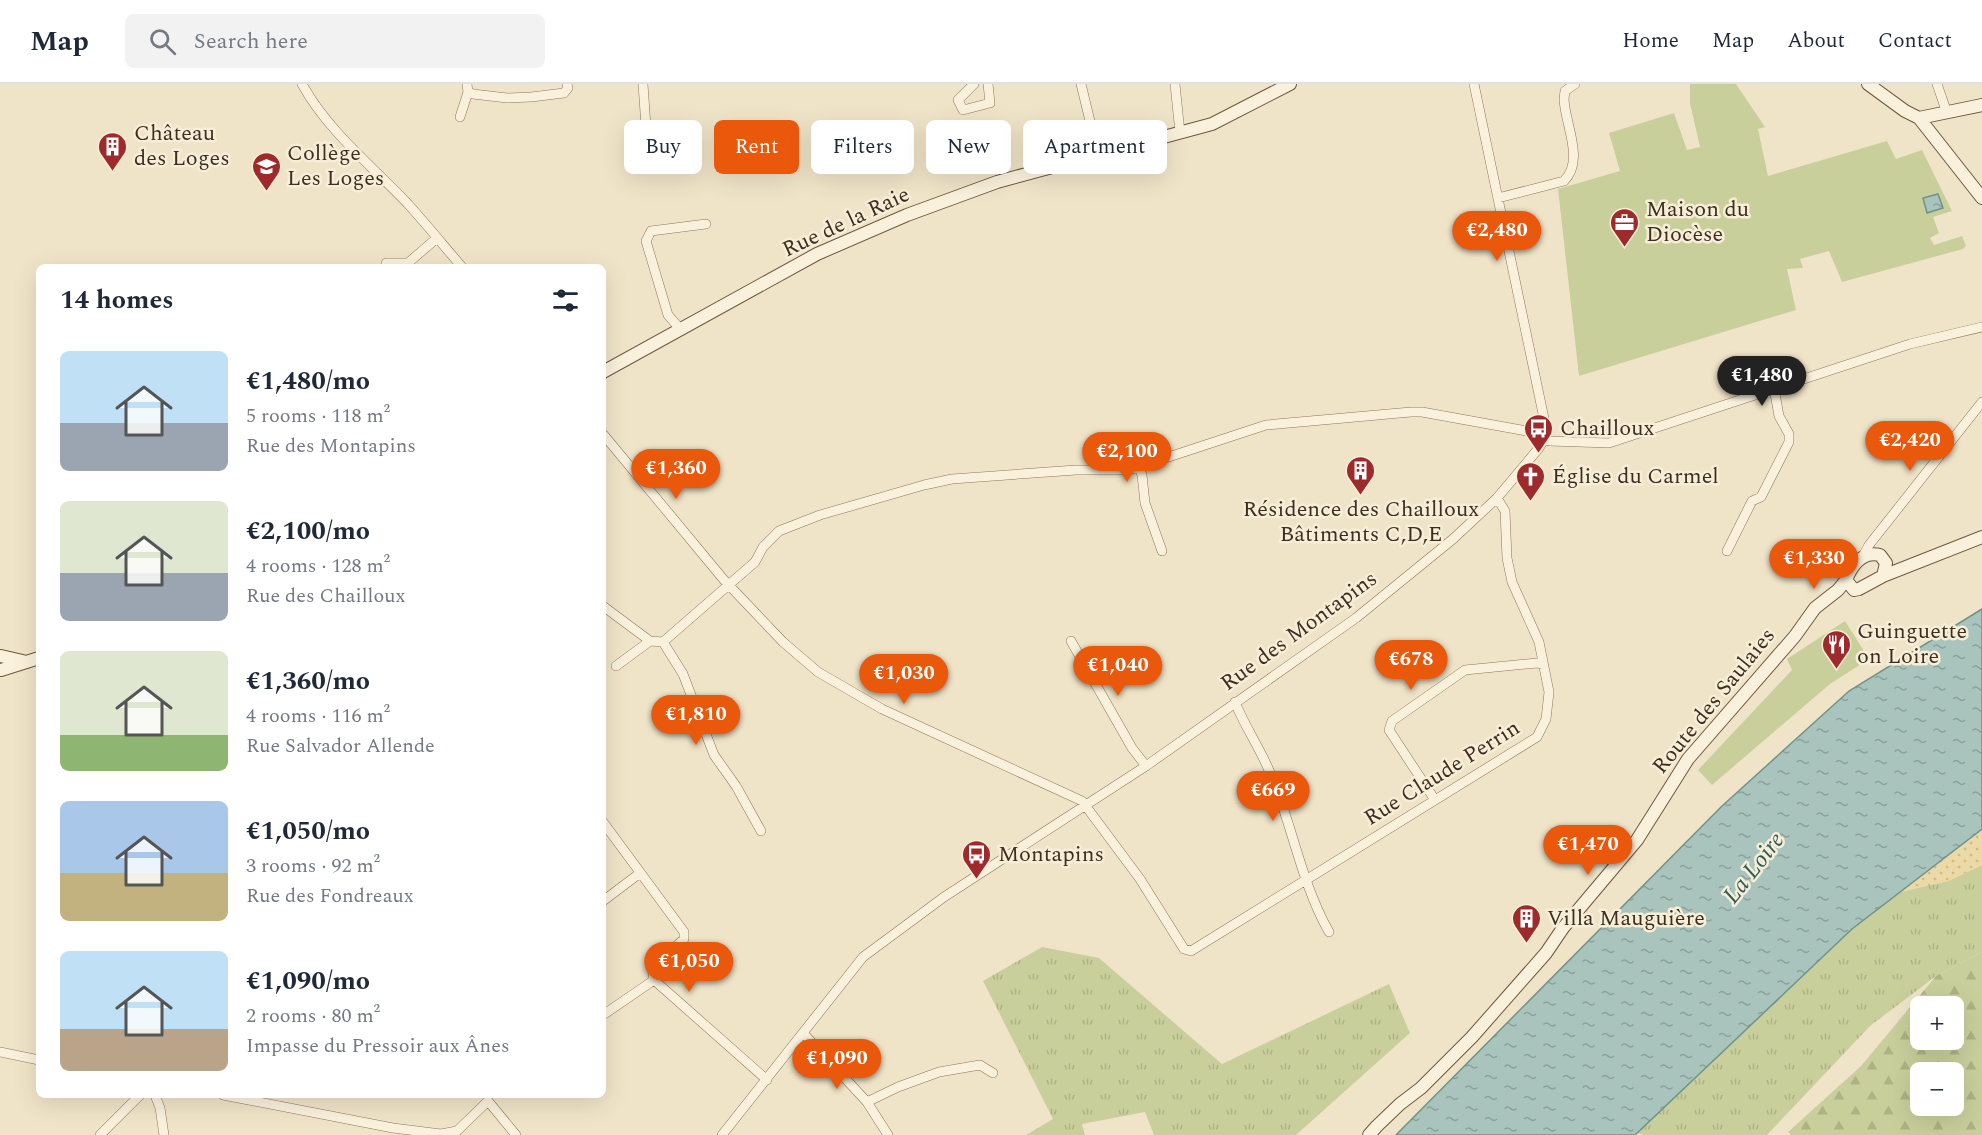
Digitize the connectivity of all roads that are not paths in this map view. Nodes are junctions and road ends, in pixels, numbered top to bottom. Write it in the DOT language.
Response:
graph roads {
  1 [pos="302,84"];
  2 [pos="567,84"];
  3 [pos="644,84"];
  4 [pos="974,84"];
  5 [pos="988,84"];
  6 [pos="1081,84"];
  7 [pos="1175,84"];
  8 [pos="1290,84"];
  9 [pos="1474,84"];
  10 [pos="1575,84"];
  11 [pos="1868,84"];
  12 [pos="1937,84"];
  13 [pos="468,88"];
  14 [pos="1982,105"];
  15 [pos="1947,113"];
  16 [pos="460,117"];
  17 [pos="1919,118"];
  18 [pos="647,120"];
  19 [pos="1090,120"];
  20 [pos="1180,133"];
  21 [pos="1167,136"];
  22 [pos="1025,174"];
  23 [pos="1498,198"];
  24 [pos="1982,198"];
  25 [pos="706,224"];
  26 [pos="437,238"];
  27 [pos="409,264"];
  28 [pos="459,264"];
  29 [pos="1982,327"];
  30 [pos="681,330"];
  31 [pos="606,370"];
  32 [pos="1774,388"];
  33 [pos="1982,402"];
  34 [pos="606,438"];
  35 [pos="1545,438"];
  36 [pos="1140,468"];
  37 [pos="1497,498"];
  38 [pos="1982,537"];
  39 [pos="1727,550"];
  40 [pos="1162,551"];
  41 [pos="1862,558"];
  42 [pos="1886,563"];
  43 [pos="1916,564"];
  44 [pos="1883,576"];
  45 [pos="728,584"];
  46 [pos="1850,585"];
  47 [pos="606,608"];
  48 [pos="650,641"];
  49 [pos="1071,641"];
  50 [pos="663,642"];
  51 [pos="1,655"];
  52 [pos="33,660"];
  53 [pos="1543,664"];
  54 [pos="616,666"];
  55 [pos="1,671"];
  56 [pos="1235,702"];
  57 [pos="1146,766"];
  58 [pos="1435,800"];
  59 [pos="1086,806"];
  60 [pos="606,826"];
  61 [pos="761,831"];
  62 [pos="640,873"];
  63 [pos="1306,879"];
  64 [pos="606,899"];
  65 [pos="1329,932"];
  66 [pos="654,980"];
  67 [pos="606,1013"];
  68 [pos="803,1033"];
  69 [pos="0,1052"];
  70 [pos="36,1059"];
  71 [pos="993,1073"];
  72 [pos="767,1080"];
  73 [pos="137,1098"];
  74 [pos="156,1098"];
  75 [pos="238,1098"];
  76 [pos="492,1098"];
  77 [pos="867,1102"];
  78 [pos="100,1135"];
  79 [pos="164,1135"];
  80 [pos="516,1135"];
  81 [pos="722,1135"];
  82 [pos="888,1135"];
  83 [pos="1369,1135"];
  1 -- 26 [label="street"];
  2 -- 13 [label="street"];
  3 -- 18 [label="street"];
  4 -- 5 [label="street"];
  6 -- 19 [label="street"];
  7 -- 20 [label="street"];
  8 -- 20 [label="street, Rue de la Raie"];
  9 -- 23 [label="street"];
  10 -- 23 [label="street"];
  11 -- 17 [label="street"];
  12 -- 15 [label="street"];
  13 -- 16 [label="street"];
  14 -- 15 [label="street"];
  15 -- 17 [label="street"];
  17 -- 24 [label="street"];
  20 -- 21 [label="street, Rue de la Raie"];
  22 -- 30 [label="street, Rue de la Raie"];
  23 -- 35 [label="street"];
  25 -- 30 [label="street"];
  26 -- 27 [label="street"];
  26 -- 28 [label="street"];
  29 -- 32 [label="street"];
  30 -- 31 [label="street, Rue de la Raie"];
  32 -- 35 [label="street"];
  32 -- 39 [label="street"];
  33 -- 41 [label="street"];
  34 -- 45 [label="street"];
  35 -- 36 [label="street"];
  35 -- 37 [label="street, Rue des Montapins"];
  36 -- 40 [label="street"];
  36 -- 45 [label="street"];
  37 -- 53 [label="street, Rue Claude Perrin"];
  37 -- 56 [label="street, Rue des Montapins"];
  38 -- 43 [label="street"];
  41 -- 42 [label="street"];
  41 -- 46 [label="street"];
  42 -- 43 [label="street"];
  42 -- 44 [label="street"];
  43 -- 44 [label="street"];
  44 -- 46 [label="street"];
  45 -- 50 [label="street"];
  45 -- 59 [label="street"];
  46 -- 83 [label="street, Route des Saulaies"];
  47 -- 48 [label="street"];
  48 -- 50 [label="street"];
  48 -- 54 [label="street"];
  49 -- 57 [label="street"];
  50 -- 61 [label="street"];
  51 -- 52 [label="street"];
  51 -- 55 [label="street"];
  52 -- 55 [label="street"];
  53 -- 58 [label="street, Rue Claude Perrin"];
  53 -- 58 [label="street"];
  56 -- 57 [label="street, Rue des Montapins"];
  56 -- 63 [label="street"];
  57 -- 59 [label="street, Rue des Montapins"];
  58 -- 63 [label="street, Rue Claude Perrin"];
  59 -- 63 [label="street, Rue Claude Perrin"];
  59 -- 68 [label="street, Rue des Montapins"];
  60 -- 62 [label="street"];
  62 -- 64 [label="street"];
  62 -- 66 [label="street"];
  63 -- 65 [label="street"];
  66 -- 67 [label="street"];
  66 -- 72 [label="street"];
  68 -- 72 [label="street, Rue des Montapins"];
  68 -- 77 [label="street"];
  69 -- 70 [label="street"];
  71 -- 77 [label="street"];
  72 -- 81 [label="street, Rue des Montapins"];
  73 -- 78 [label="street"];
  74 -- 79 [label="street"];
  75 -- 76 [label="street"];
  76 -- 80 [label="street"];
  77 -- 82 [label="street"];
}
